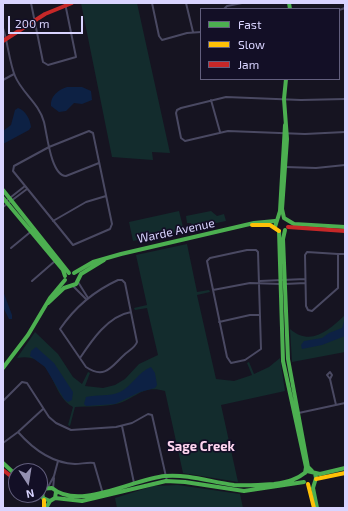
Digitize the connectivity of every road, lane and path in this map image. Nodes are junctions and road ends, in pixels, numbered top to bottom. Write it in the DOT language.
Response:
graph roads {
  1 [pos="31,3"];
  2 [pos="72,3"];
  3 [pos="152,3"];
  4 [pos="186,3"];
  5 [pos="242,3"];
  6 [pos="65,4"];
  7 [pos="225,8"];
  8 [pos="34,19"];
  9 [pos="3,28"];
  10 [pos="193,32"];
  11 [pos="200,32"];
  12 [pos="5,40"];
  13 [pos="14,74"];
  14 [pos="3,80"];
  15 [pos="286,80"];
  16 [pos="284,99"];
  17 [pos="345,99"];
  18 [pos="211,100"];
  19 [pos="220,132"];
  20 [pos="345,132"];
  21 [pos="285,133"];
  22 [pos="49,147"];
  23 [pos="99,163"];
  24 [pos="345,165"];
  25 [pos="286,167"];
  26 [pos="25,186"];
  27 [pos="27,189"];
  28 [pos="3,190"];
  29 [pos="106,196"];
  30 [pos="7,202"];
  31 [pos="284,218"];
  32 [pos="277,219"];
  33 [pos="53,220"];
  34 [pos="288,222"];
  35 [pos="252,225"];
  36 [pos="275,227"];
  37 [pos="345,227"];
  38 [pos="34,228"];
  39 [pos="286,229"];
  40 [pos="279,231"];
  41 [pos="345,231"];
  42 [pos="30,232"];
  43 [pos="11,248"];
  44 [pos="338,254"];
  45 [pos="345,254"];
  46 [pos="106,259"];
  47 [pos="55,261"];
  48 [pos="72,273"];
  49 [pos="65,278"];
  50 [pos="305,279"];
  51 [pos="78,280"];
  52 [pos="32,281"];
  53 [pos="259,282"];
  54 [pos="280,282"];
  55 [pos="285,282"];
  56 [pos="306,283"];
  57 [pos="71,286"];
  58 [pos="213,290"];
  59 [pos="87,299"];
  60 [pos="48,303"];
  61 [pos="131,312"];
  62 [pos="260,315"];
  63 [pos="219,322"];
  64 [pos="80,358"];
  65 [pos="3,368"];
  66 [pos="330,379"];
  67 [pos="3,401"];
  68 [pos="345,403"];
  69 [pos="336,405"];
  70 [pos="43,409"];
  71 [pos="296,413"];
  72 [pos="122,426"];
  73 [pos="18,432"];
  74 [pos="3,442"];
  75 [pos="58,461"];
  76 [pos="345,468"];
  77 [pos="313,472"];
  78 [pos="345,473"];
  79 [pos="304,474"];
  80 [pos="54,476"];
  81 [pos="166,478"];
  82 [pos="315,481"];
  83 [pos="306,483"];
  84 [pos="48,484"];
  85 [pos="135,485"];
  86 [pos="48,489"];
  87 [pos="55,490"];
  88 [pos="103,495"];
  89 [pos="55,498"];
  90 [pos="50,501"];
  91 [pos="45,508"];
  92 [pos="314,508"];
  93 [pos="317,508"];
  1 -- 8 [label="street"];
  2 -- 6 [label="street"];
  3 -- 10 [label="street"];
  4 -- 10 [label="street"];
  5 -- 7 [label="street"];
  6 -- 8 [label="street"];
  6 -- 8 [label="street"];
  8 -- 12 [label="street"];
  9 -- 12 [label="street"];
  10 -- 11 [label="street"];
  12 -- 13 [label="street"];
  13 -- 14 [label="street"];
  13 -- 22 [label="street"];
  15 -- 16 [label="street"];
  16 -- 17 [label="street"];
  16 -- 18 [label="street"];
  16 -- 21 [label="street"];
  18 -- 19 [label="street"];
  18 -- 19 [label="street"];
  19 -- 21 [label="street"];
  20 -- 21 [label="street"];
  21 -- 25 [label="street"];
  21 -- 32 [label="street"];
  22 -- 23 [label="street"];
  22 -- 23 [label="street"];
  22 -- 26 [label="street"];
  23 -- 29 [label="street"];
  24 -- 25 [label="street"];
  25 -- 31 [label="street"];
  26 -- 27 [label="street"];
  26 -- 30 [label="street"];
  27 -- 30 [label="street"];
  27 -- 33 [label="street"];
  28 -- 30 [label="street"];
  29 -- 33 [label="street"];
  29 -- 33 [label="street"];
  30 -- 38 [label="street"];
  30 -- 42 [label="street"];
  31 -- 32 [label="street"];
  31 -- 34 [label="street"];
  32 -- 35 [label="street, Warde Avenue"];
  32 -- 36 [label="street"];
  34 -- 37 [label="street"];
  34 -- 39 [label="street"];
  35 -- 36 [label="street, Warde Avenue"];
  35 -- 46 [label="street, Warde Avenue"];
  36 -- 40 [label="street"];
  38 -- 42 [label="street"];
  38 -- 48 [label="street"];
  39 -- 40 [label="street"];
  39 -- 41 [label="street"];
  39 -- 55 [label="street"];
  40 -- 54 [label="street"];
  42 -- 43 [label="street"];
  42 -- 47 [label="street"];
  44 -- 45 [label="street"];
  44 -- 50 [label="street"];
  44 -- 56 [label="street"];
  46 -- 48 [label="street, Warde Avenue"];
  46 -- 51 [label="street, Warde Avenue"];
  47 -- 49 [label="street"];
  47 -- 52 [label="street"];
  48 -- 49 [label="street, Warde Avenue"];
  48 -- 51 [label="street"];
  49 -- 57 [label="street"];
  49 -- 60 [label="street"];
  50 -- 55 [label="street"];
  50 -- 56 [label="street"];
  51 -- 57 [label="street, Warde Avenue"];
  51 -- 59 [label="street"];
  53 -- 54 [label="street"];
  53 -- 58 [label="street"];
  53 -- 58 [label="street"];
  53 -- 62 [label="street"];
  54 -- 55 [label="street"];
  54 -- 71 [label="street"];
  55 -- 56 [label="street"];
  55 -- 71 [label="street"];
  57 -- 59 [label="street"];
  57 -- 60 [label="street"];
  58 -- 63 [label="street"];
  59 -- 61 [label="street"];
  59 -- 64 [label="street"];
  60 -- 65 [label="street"];
  61 -- 64 [label="street"];
  61 -- 64 [label="street"];
  62 -- 63 [label="street"];
  62 -- 63 [label="street"];
  66 -- 69 [label="street"];
  67 -- 70 [label="street"];
  68 -- 69 [label="street"];
  69 -- 71 [label="street"];
  70 -- 72 [label="street"];
  70 -- 73 [label="street"];
  71 -- 77 [label="street"];
  71 -- 79 [label="street"];
  72 -- 81 [label="street"];
  72 -- 85 [label="street"];
  73 -- 74 [label="street"];
  73 -- 75 [label="street"];
  75 -- 80 [label="street"];
  75 -- 88 [label="street"];
  76 -- 77 [label="street"];
  77 -- 79 [label="street"];
  77 -- 82 [label="street"];
  78 -- 82 [label="street"];
  79 -- 81 [label="street"];
  79 -- 83 [label="street"];
  80 -- 84 [label="street"];
  80 -- 87 [label="street"];
  81 -- 83 [label="street"];
  81 -- 85 [label="street"];
  82 -- 83 [label="street"];
  82 -- 93 [label="street"];
  83 -- 92 [label="street"];
  85 -- 88 [label="street"];
  86 -- 87 [label="street"];
  87 -- 88 [label="street"];
  87 -- 89 [label="street"];
  88 -- 89 [label="street"];
  89 -- 90 [label="street"];
  90 -- 91 [label="street"];
}
